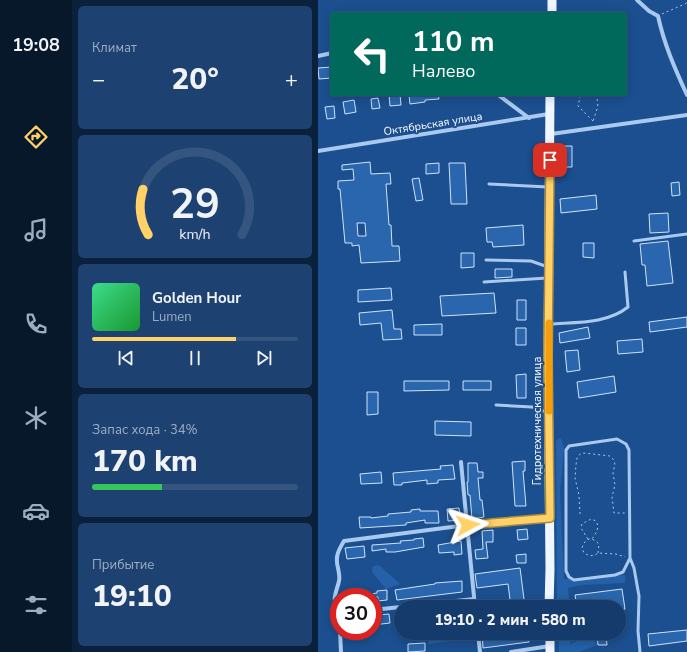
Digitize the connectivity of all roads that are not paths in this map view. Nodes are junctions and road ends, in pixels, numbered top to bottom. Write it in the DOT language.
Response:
graph roads {
  1 [pos="552,0"];
  2 [pos="637,0"];
  3 [pos="552,12"];
  4 [pos="330,53"];
  5 [pos="318,56"];
  6 [pos="687,95"];
  7 [pos="500,96"];
  8 [pos="550,96"];
  9 [pos="550,114"];
  10 [pos="687,115"];
  11 [pos="529,118"];
  12 [pos="550,134"];
  13 [pos="318,151"];
  14 [pos="489,184"];
  15 [pos="550,187"];
  16 [pos="687,234"];
  17 [pos="634,241"];
  18 [pos="486,260"];
  19 [pos="549,267"];
  20 [pos="625,272"];
  21 [pos="549,278"];
  22 [pos="484,282"];
  23 [pos="549,324"];
  24 [pos="496,405"];
  25 [pos="549,412"];
  26 [pos="461,462"];
  27 [pos="550,518"];
  28 [pos="468,525"];
  29 [pos="630,558"];
  30 [pos="337,588"];
  31 [pos="474,598"];
  32 [pos="549,600"];
  33 [pos="382,609"];
  34 [pos="340,640"];
  35 [pos="479,640"];
  36 [pos="550,649"];
  37 [pos="341,652"];
  38 [pos="480,652"];
  39 [pos="511,652"];
  40 [pos="640,652"];
  1 -- 3 [label="main road"];
  2 -- 6 [label="street"];
  4 -- 5 [label="street"];
  7 -- 11 [label="street"];
  8 -- 9 [label="main road, Гидротехническая улица"];
  9 -- 11 [label="street, Октябрьская улица"];
  9 -- 12 [label="main road, Гидротехническая улица"];
  10 -- 12 [label="street"];
  11 -- 13 [label="street, Октябрьская улица"];
  12 -- 15 [label="main road, Гидротехническая улица"];
  14 -- 15 [label="lane"];
  15 -- 19 [label="main road, Гидротехническая улица"];
  16 -- 17 [label="lane"];
  18 -- 19 [label="lane"];
  19 -- 21 [label="main road, Гидротехническая улица"];
  20 -- 23 [label="lane"];
  21 -- 22 [label="lane"];
  21 -- 23 [label="main road, Гидротехническая улица"];
  23 -- 25 [label="main road, Гидротехническая улица"];
  24 -- 25 [label="lane"];
  25 -- 27 [label="main road, Гидротехническая улица"];
  26 -- 28 [label="street"];
  27 -- 28 [label="street"];
  27 -- 32 [label="main road, Гидротехническая улица"];
  28 -- 30 [label="street"];
  28 -- 31 [label="street"];
  29 -- 29 [label="lane"];
  29 -- 40 [label="lane"];
  31 -- 33 [label="street"];
  34 -- 37 [label="street"];
  35 -- 38 [label="street"];
  36 -- 39 [label="street"];
}
